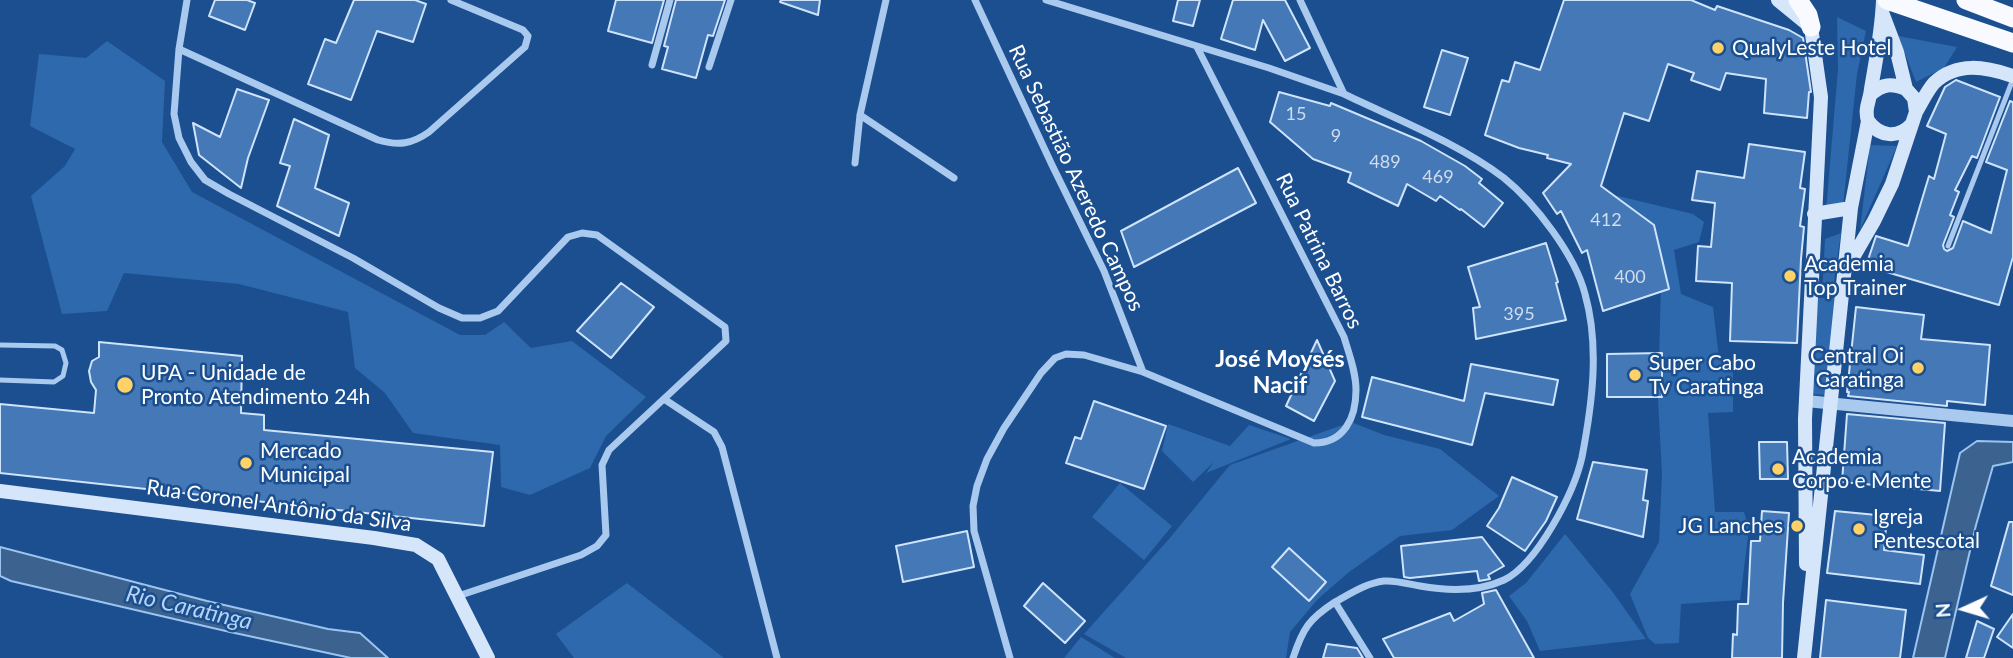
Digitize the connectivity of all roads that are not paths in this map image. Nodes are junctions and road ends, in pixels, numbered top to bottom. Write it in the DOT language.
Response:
graph roads {
  1 [pos="187,0"];
  2 [pos="451,0"];
  3 [pos="670,0"];
  4 [pos="731,0"];
  5 [pos="886,0"];
  6 [pos="975,0"];
  7 [pos="1046,0"];
  8 [pos="1300,0"];
  9 [pos="1779,0"];
  10 [pos="1798,0"];
  11 [pos="1966,0"];
  12 [pos="1884,5"];
  13 [pos="2013,18"];
  14 [pos="1811,27"];
  15 [pos="2013,43"];
  16 [pos="1198,47"];
  17 [pos="179,49"];
  18 [pos="652,65"];
  19 [pos="709,67"];
  20 [pos="2013,77"];
  21 [pos="1906,89"];
  22 [pos="1344,94"];
  23 [pos="1871,94"];
  24 [pos="860,115"];
  25 [pos="1914,117"];
  26 [pos="1868,121"];
  27 [pos="855,163"];
  28 [pos="954,178"];
  29 [pos="1852,208"];
  30 [pos="1814,214"];
  31 [pos="1948,246"];
  32 [pos="1845,270"];
  33 [pos="0,345"];
  34 [pos="1143,372"];
  35 [pos="0,380"];
  36 [pos="664,399"];
  37 [pos="1806,401"];
  38 [pos="1832,403"];
  39 [pos="2013,421"];
  40 [pos="0,491"];
  41 [pos="458,596"];
  42 [pos="1335,601"];
  43 [pos="1808,609"];
  44 [pos="488,658"];
  45 [pos="777,658"];
  46 [pos="1010,658"];
  47 [pos="1293,658"];
  48 [pos="1370,658"];
  49 [pos="1804,658"];
  1 -- 17 [label="street"];
  2 -- 17 [label="street"];
  3 -- 18 [label="street"];
  4 -- 19 [label="street"];
  5 -- 24 [label="street"];
  6 -- 34 [label="street, Rua Sebastião Azeredo Campos"];
  7 -- 16 [label="street"];
  8 -- 22 [label="street"];
  9 -- 14 [label="main road"];
  10 -- 14 [label="highway"];
  11 -- 13 [label="highway"];
  12 -- 15 [label="highway"];
  12 -- 21 [label="main road"];
  12 -- 23 [label="main road"];
  14 -- 30 [label="main road"];
  16 -- 22 [label="street"];
  16 -- 34 [label="street, Rua Patrina Barros"];
  17 -- 36 [label="street"];
  20 -- 25 [label="main road"];
  20 -- 31 [label="lane"];
  21 -- 23 [label="main road"];
  21 -- 25 [label="main road"];
  22 -- 42 [label="street"];
  23 -- 26 [label="main road"];
  24 -- 27 [label="street"];
  24 -- 28 [label="street"];
  25 -- 26 [label="main road"];
  25 -- 32 [label="main road"];
  26 -- 29 [label="main road"];
  29 -- 30 [label="main road"];
  29 -- 32 [label="main road"];
  30 -- 37 [label="main road"];
  32 -- 38 [label="main road"];
  33 -- 35 [label="lane"];
  34 -- 46 [label="street, Rua Patrina Barros"];
  36 -- 41 [label="street"];
  36 -- 45 [label="street"];
  37 -- 38 [label="street"];
  37 -- 43 [label="main road"];
  38 -- 39 [label="street"];
  38 -- 43 [label="main road"];
  40 -- 41 [label="main road, Rua Coronel Antônio da Silva"];
  41 -- 44 [label="main road, Rua Coronel Antônio da Silva"];
  42 -- 47 [label="street"];
  42 -- 48 [label="street"];
  43 -- 49 [label="main road"];
}
